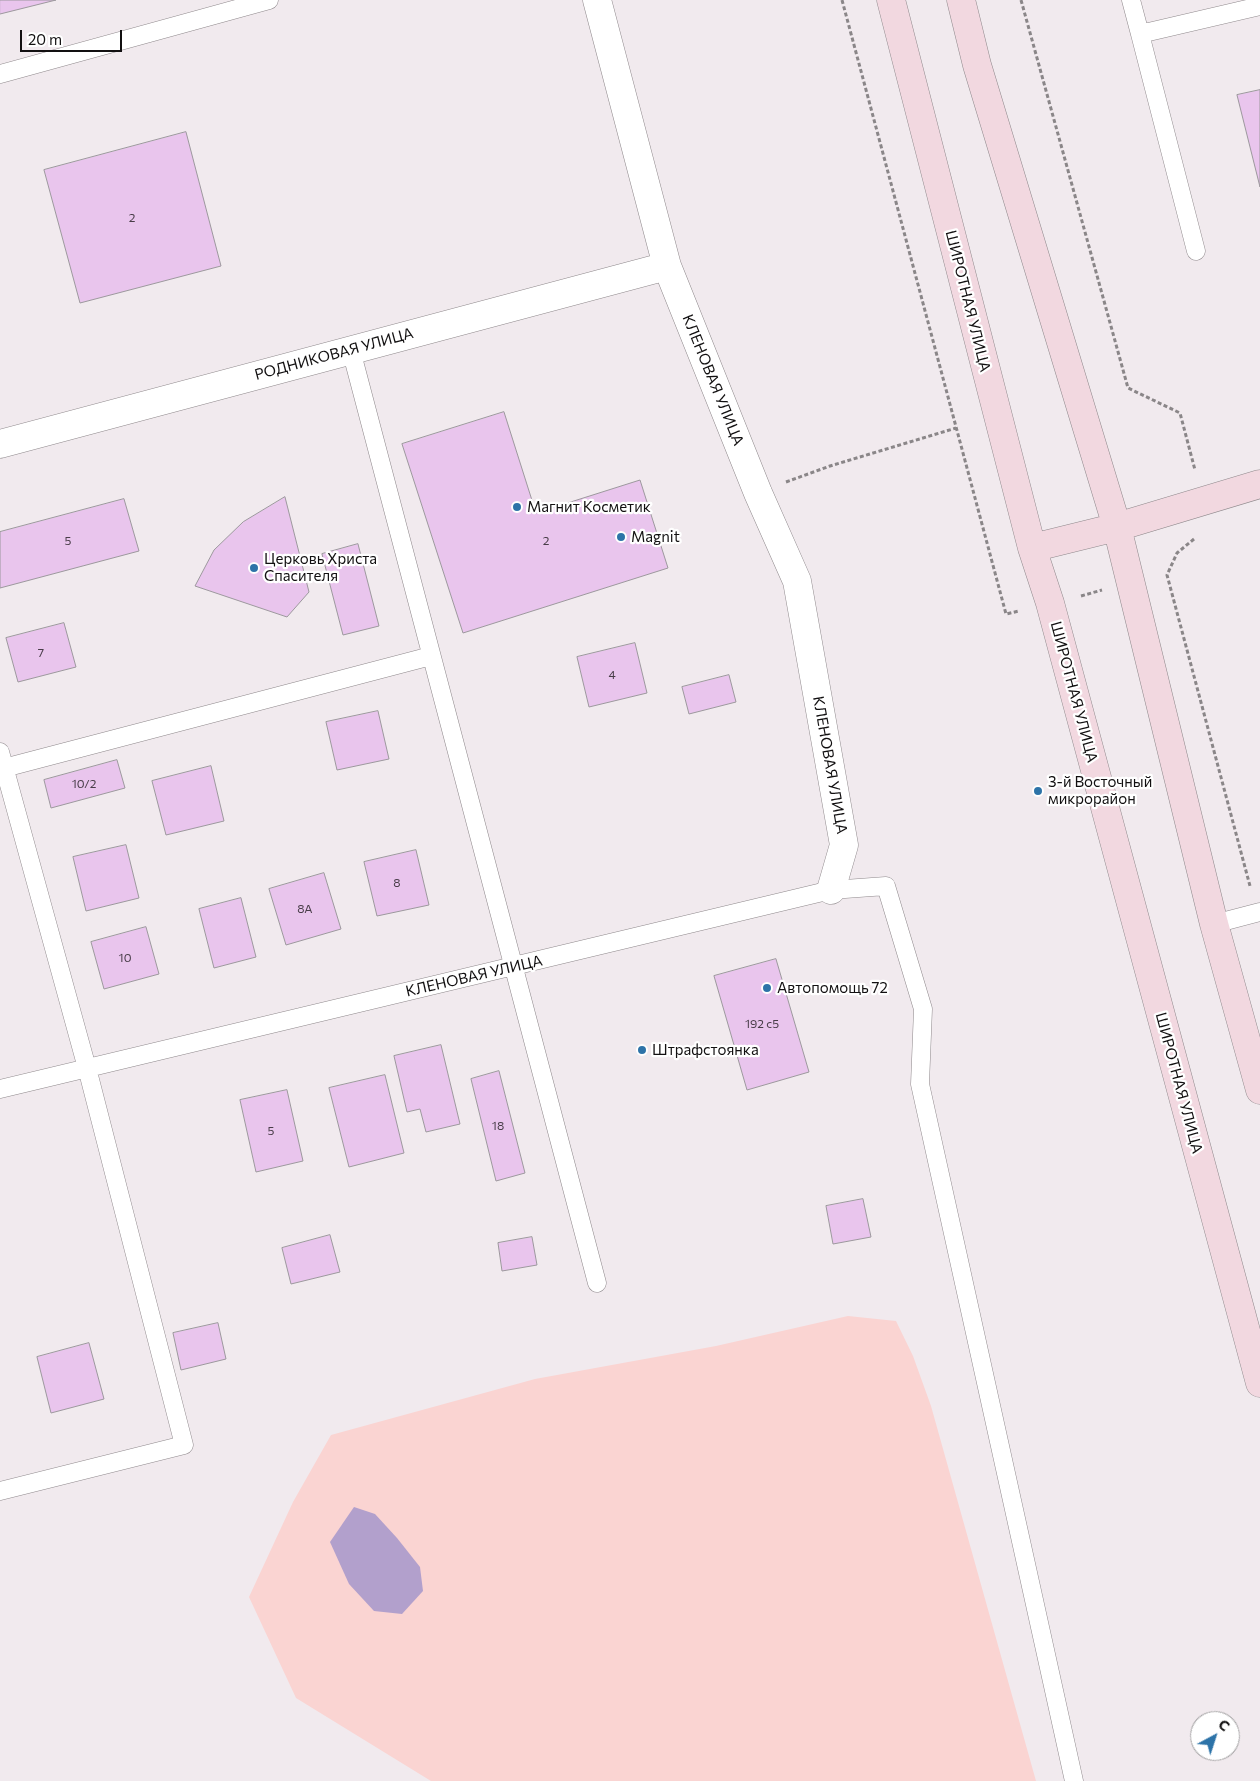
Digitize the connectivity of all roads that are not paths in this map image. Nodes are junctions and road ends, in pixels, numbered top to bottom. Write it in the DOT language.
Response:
graph roads {
  1 [pos="269,0"];
  2 [pos="598,0"];
  3 [pos="891,0"];
  4 [pos="961,0"];
  5 [pos="1131,0"];
  6 [pos="1260,6"];
  7 [pos="1140,34"];
  8 [pos="0,74"];
  9 [pos="1196,251"];
  10 [pos="667,266"];
  11 [pos="351,350"];
  12 [pos="0,444"];
  13 [pos="1260,484"];
  14 [pos="1117,527"];
  15 [pos="1032,548"];
  16 [pos="431,656"];
  17 [pos="2,760"];
  18 [pos="831,890"];
  19 [pos="1259,912"];
  20 [pos="1214,924"];
  21 [pos="513,966"];
  22 [pos="87,1068"];
  23 [pos="0,1089"];
  24 [pos="1260,1090"];
  25 [pos="597,1284"];
  26 [pos="1260,1383"];
  27 [pos="0,1491"];
  28 [pos="1074,1781"];
  1 -- 8 [label="lane"];
  2 -- 10 [label="street, КЛЕНОВАЯ УЛИЦА"];
  3 -- 15 [label="main road, ШИРОТНАЯ УЛИЦА"];
  4 -- 14 [label="main road"];
  5 -- 7 [label="lane"];
  6 -- 7 [label="lane"];
  7 -- 9 [label="lane"];
  10 -- 11 [label="street, РОДНИКОВАЯ УЛИЦА"];
  10 -- 18 [label="street, КЛЕНОВАЯ УЛИЦА"];
  11 -- 12 [label="street, РОДНИКОВАЯ УЛИЦА"];
  11 -- 16 [label="lane"];
  13 -- 14 [label="main road"];
  14 -- 15 [label="main road"];
  14 -- 20 [label="main road"];
  15 -- 26 [label="main road, ШИРОТНАЯ УЛИЦА"];
  16 -- 17 [label="lane"];
  16 -- 21 [label="lane"];
  17 -- 22 [label="lane"];
  18 -- 21 [label="lane, КЛЕНОВАЯ УЛИЦА"];
  18 -- 28 [label="lane"];
  19 -- 20 [label="lane"];
  20 -- 24 [label="main road"];
  21 -- 22 [label="lane, КЛЕНОВАЯ УЛИЦА"];
  21 -- 25 [label="lane"];
  22 -- 23 [label="lane, КЛЕНОВАЯ УЛИЦА"];
  22 -- 27 [label="lane"];
}
